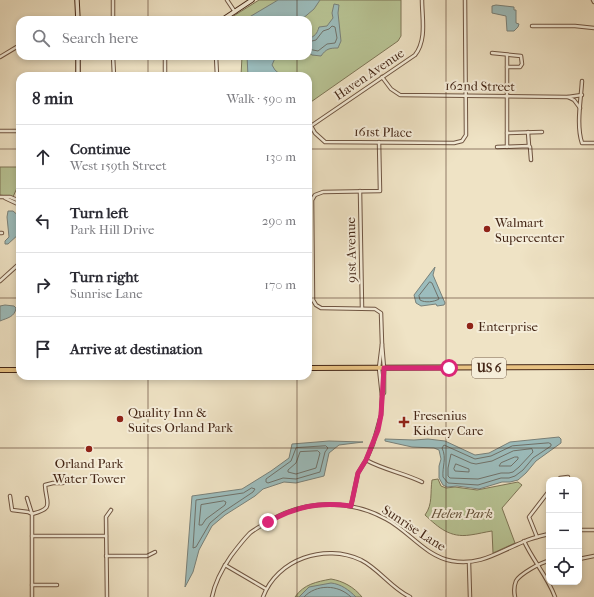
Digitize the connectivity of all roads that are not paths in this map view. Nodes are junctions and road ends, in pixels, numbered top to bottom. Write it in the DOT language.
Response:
graph roads {
  1 [pos="77,0"];
  2 [pos="113,0"];
  3 [pos="227,0"];
  4 [pos="252,0"];
  5 [pos="422,0"];
  6 [pos="465,0"];
  7 [pos="235,12"];
  8 [pos="78,16"];
  9 [pos="113,16"];
  10 [pos="228,16"];
  11 [pos="532,26"];
  12 [pos="594,28"];
  13 [pos="16,47"];
  14 [pos="492,53"];
  15 [pos="507,55"];
  16 [pos="0,57"];
  17 [pos="78,60"];
  18 [pos="113,60"];
  19 [pos="165,60"];
  20 [pos="216,60"];
  21 [pos="507,67"];
  22 [pos="78,72"];
  23 [pos="114,72"];
  24 [pos="165,72"];
  25 [pos="217,72"];
  26 [pos="382,77"];
  27 [pos="582,81"];
  28 [pos="582,95"];
  29 [pos="466,96"];
  30 [pos="507,96"];
  31 [pos="568,97"];
  32 [pos="580,108"];
  33 [pos="312,125"];
  34 [pos="312,130"];
  35 [pos="0,131"];
  36 [pos="16,131"];
  37 [pos="528,132"];
  38 [pos="542,132"];
  39 [pos="507,134"];
  40 [pos="379,142"];
  41 [pos="594,143"];
  42 [pos="529,146"];
  43 [pos="497,147"];
  44 [pos="507,147"];
  45 [pos="531,160"];
  46 [pos="360,191"];
  47 [pos="1,197"];
  48 [pos="16,199"];
  49 [pos="16,203"];
  50 [pos="16,267"];
  51 [pos="0,281"];
  52 [pos="362,308"];
  53 [pos="594,367"];
  54 [pos="312,368"];
  55 [pos="382,368"];
  56 [pos="0,370"];
  57 [pos="16,370"];
  58 [pos="366,460"];
  59 [pos="568,476"];
  60 [pos="564,477"];
  61 [pos="422,482"];
  62 [pos="63,483"];
  63 [pos="10,496"];
  64 [pos="546,496"];
  65 [pos="27,498"];
  66 [pos="351,506"];
  67 [pos="111,510"];
  68 [pos="32,514"];
  69 [pos="582,530"];
  70 [pos="594,530"];
  71 [pos="546,535"];
  72 [pos="32,536"];
  73 [pos="106,536"];
  74 [pos="537,537"];
  75 [pos="524,541"];
  76 [pos="155,552"];
  77 [pos="106,556"];
  78 [pos="594,556"];
  79 [pos="582,558"];
  80 [pos="469,562"];
  81 [pos="546,562"];
  82 [pos="225,566"];
  83 [pos="537,566"];
  84 [pos="32,585"];
  85 [pos="57,585"];
  86 [pos="266,589"];
  87 [pos="32,597"];
  88 [pos="106,597"];
  89 [pos="212,597"];
  90 [pos="263,597"];
  91 [pos="410,597"];
  92 [pos="470,597"];
  93 [pos="515,597"];
  94 [pos="555,597"];
  1 -- 8 [label="street"];
  2 -- 9 [label="street"];
  3 -- 7 [label="street"];
  4 -- 7 [label="street"];
  5 -- 26 [label="street, Haven Avenue"];
  6 -- 29 [label="street"];
  7 -- 10 [label="street"];
  11 -- 12 [label="street"];
  13 -- 16 [label="street"];
  14 -- 15 [label="street"];
  15 -- 21 [label="street"];
  15 -- 21 [label="street"];
  17 -- 22 [label="street"];
  18 -- 23 [label="street"];
  19 -- 24 [label="street"];
  20 -- 25 [label="street"];
  21 -- 30 [label="street"];
  26 -- 29 [label="street, 162nd Street"];
  26 -- 33 [label="street, Haven Avenue"];
  27 -- 28 [label="street"];
  28 -- 31 [label="street, 162nd Street"];
  28 -- 32 [label="street"];
  29 -- 30 [label="street, 162nd Street"];
  29 -- 40 [label="street, 161st Place"];
  30 -- 31 [label="street, 162nd Street"];
  30 -- 39 [label="street"];
  31 -- 32 [label="street"];
  32 -- 41 [label="street"];
  34 -- 40 [label="street, 161st Place"];
  35 -- 36 [label="street"];
  37 -- 38 [label="street"];
  37 -- 39 [label="street"];
  37 -- 42 [label="street"];
  39 -- 44 [label="street"];
  40 -- 46 [label="street"];
  42 -- 44 [label="street"];
  42 -- 45 [label="street"];
  43 -- 44 [label="street"];
  46 -- 52 [label="street, 91st Avenue"];
  46 -- 52 [label="street"];
  47 -- 48 [label="street"];
  47 -- 49 [label="street"];
  50 -- 51 [label="street"];
  52 -- 55 [label="street"];
  53 -- 55 [label="main road, US 6"];
  54 -- 55 [label="main road, US 6"];
  55 -- 58 [label="street"];
  56 -- 57 [label="main road"];
  58 -- 61 [label="street"];
  58 -- 66 [label="street"];
  59 -- 60 [label="street"];
  62 -- 68 [label="street"];
  63 -- 68 [label="street"];
  64 -- 74 [label="street"];
  65 -- 68 [label="street"];
  66 -- 80 [label="street, Sunrise Lane"];
  66 -- 82 [label="street, Sunrise Lane"];
  67 -- 73 [label="street"];
  68 -- 72 [label="street"];
  69 -- 70 [label="street"];
  71 -- 74 [label="street, Sunrise Lane"];
  72 -- 73 [label="street"];
  72 -- 84 [label="street"];
  73 -- 77 [label="street"];
  74 -- 75 [label="street, Sunrise Lane"];
  75 -- 80 [label="street, Sunrise Lane"];
  75 -- 83 [label="street"];
  76 -- 77 [label="street"];
  77 -- 88 [label="street"];
  78 -- 79 [label="street"];
  80 -- 92 [label="street"];
  81 -- 83 [label="street"];
  82 -- 86 [label="street"];
  82 -- 89 [label="street, Sunrise Lane"];
  83 -- 93 [label="street"];
  83 -- 94 [label="street"];
  84 -- 85 [label="street"];
  84 -- 87 [label="street"];
  86 -- 90 [label="street"];
  86 -- 91 [label="street"];
}
